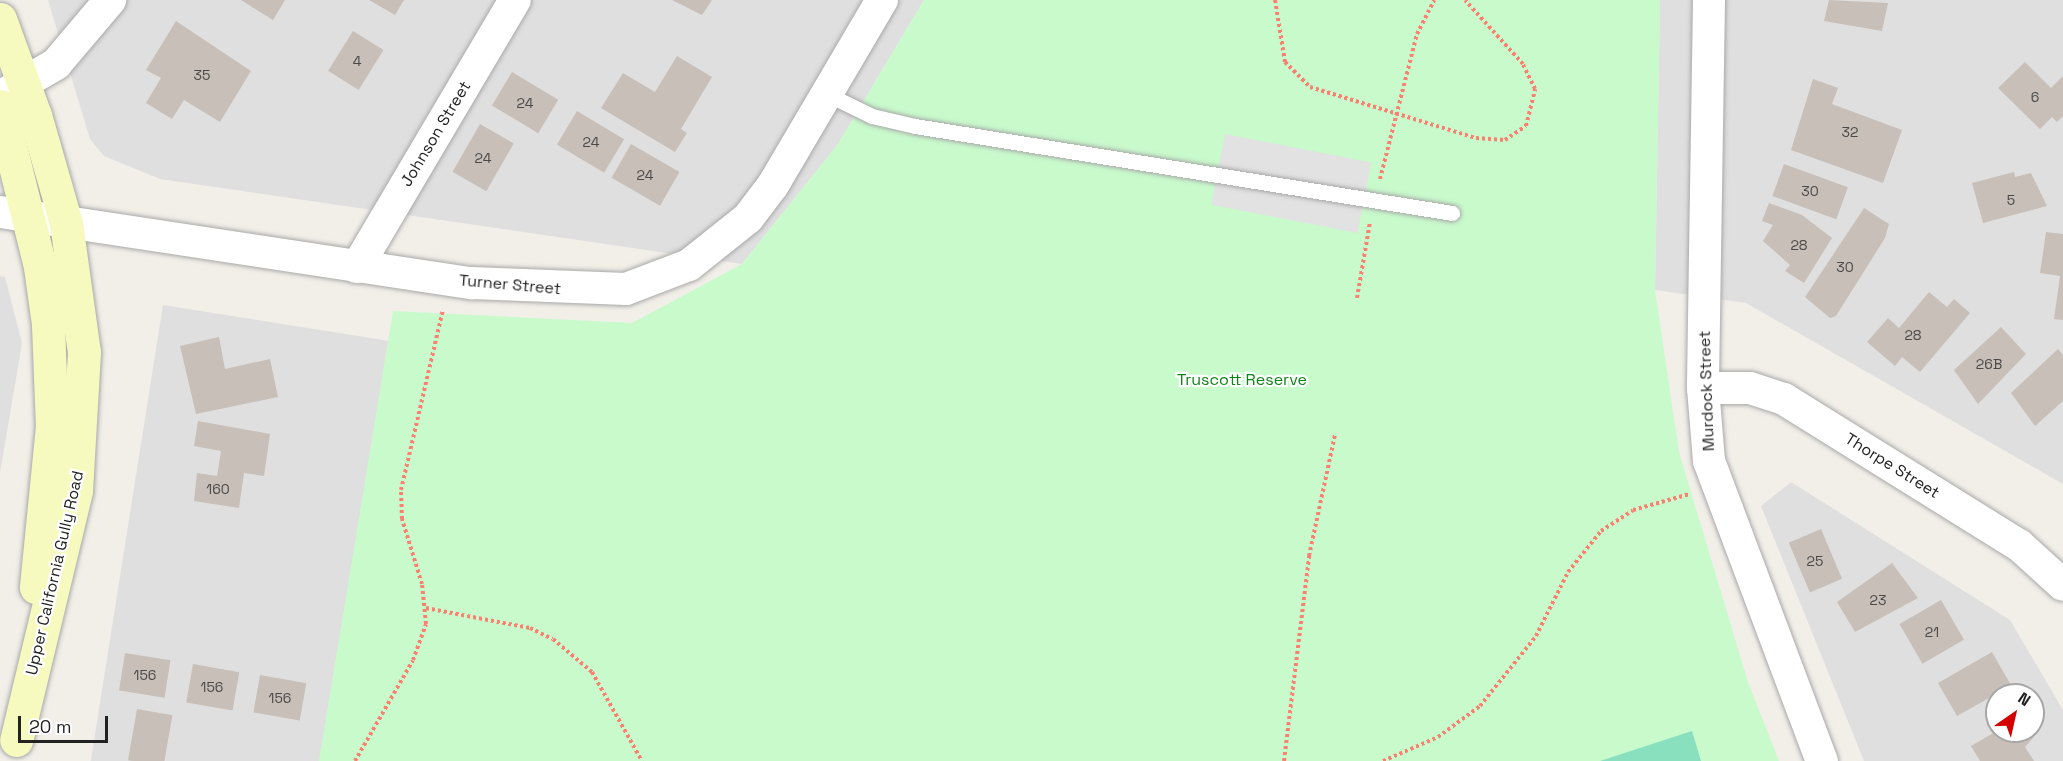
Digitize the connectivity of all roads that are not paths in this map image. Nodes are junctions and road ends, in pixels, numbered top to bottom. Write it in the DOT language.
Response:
graph roads {
  1 [pos="110,0"];
  2 [pos="515,0"];
  3 [pos="882,0"];
  4 [pos="1709,0"];
  5 [pos="0,20"];
  6 [pos="13,91"];
  7 [pos="827,94"];
  8 [pos="0,106"];
  9 [pos="1452,213"];
  10 [pos="15,215"];
  11 [pos="66,223"];
  12 [pos="357,267"];
  13 [pos="1703,388"];
  14 [pos="2063,585"];
  15 [pos="15,751"];
  16 [pos="1822,761"];
  1 -- 6 [label="street"];
  2 -- 12 [label="street, Johnson Street"];
  3 -- 7 [label="street, Turner Street"];
  4 -- 13 [label="street, Murdock Street"];
  5 -- 6 [label="street, Upper California Gully Road"];
  6 -- 11 [label="street, Upper California Gully Road"];
  7 -- 9 [label="lane"];
  7 -- 12 [label="street, Turner Street"];
  8 -- 10 [label="street, Upper California Gully Road"];
  10 -- 11 [label="street, Turner Street"];
  10 -- 15 [label="street, Upper California Gully Road"];
  11 -- 12 [label="street, Turner Street"];
  11 -- 15 [label="street, Upper California Gully Road"];
  13 -- 14 [label="street, Thorpe Street"];
  13 -- 16 [label="street, Murdock Street"];
}
